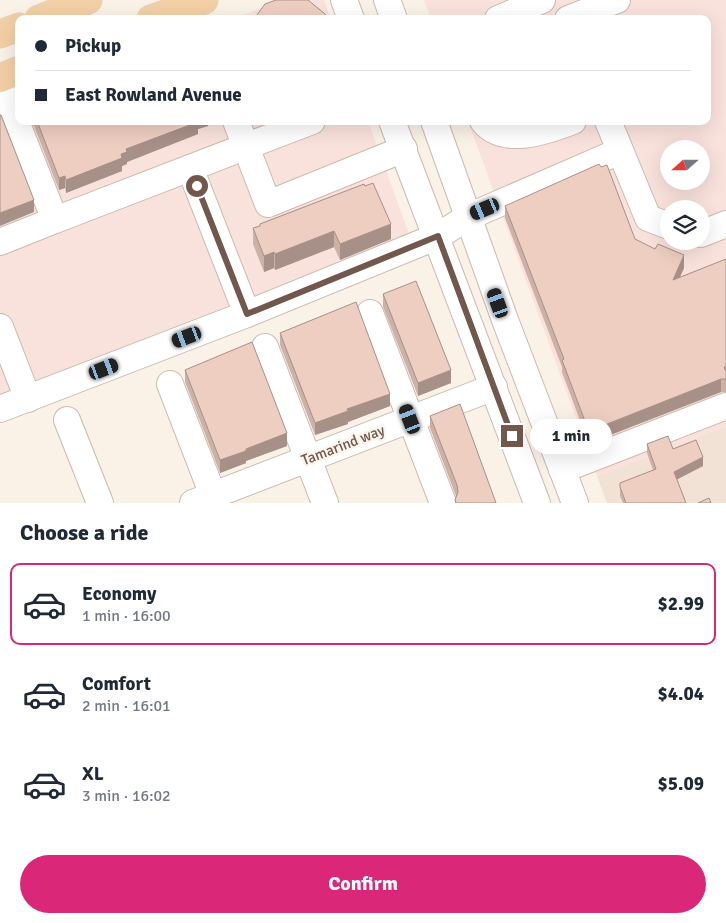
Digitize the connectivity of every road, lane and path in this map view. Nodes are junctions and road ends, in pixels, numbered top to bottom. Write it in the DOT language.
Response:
graph roads {
  1 [pos="88,0"];
  2 [pos="344,0"];
  3 [pos="387,0"];
  4 [pos="542,0"];
  5 [pos="617,0"];
  6 [pos="198,8"];
  7 [pos="44,11"];
  8 [pos="565,12"];
  9 [pos="168,15"];
  10 [pos="350,15"];
  11 [pos="393,15"];
  12 [pos="507,15"];
  13 [pos="15,28"];
  14 [pos="0,34"];
  15 [pos="15,72"];
  16 [pos="0,80"];
  17 [pos="15,118"];
  18 [pos="18,125"];
  19 [pos="238,125"];
  20 [pos="301,125"];
  21 [pos="394,125"];
  22 [pos="435,125"];
  23 [pos="489,125"];
  24 [pos="563,125"];
  25 [pos="610,125"];
  26 [pos="246,146"];
  27 [pos="404,150"];
  28 [pos="620,151"];
  29 [pos="190,168"];
  30 [pos="468,217"];
  31 [pos="55,220"];
  32 [pos="660,223"];
  33 [pos="726,224"];
  34 [pos="710,230"];
  35 [pos="438,236"];
  36 [pos="0,242"];
  37 [pos="370,313"];
  38 [pos="247,314"];
  39 [pos="0,327"];
  40 [pos="266,347"];
  41 [pos="170,384"];
  42 [pos="494,387"];
  43 [pos="28,399"];
  44 [pos="726,406"];
  45 [pos="0,409"];
  46 [pos="410,419"];
  47 [pos="68,420"];
  48 [pos="308,458"];
  49 [pos="562,470"];
  50 [pos="207,500"];
  51 [pos="100,503"];
  52 [pos="325,503"];
  53 [pos="443,503"];
  54 [pos="537,503"];
  55 [pos="575,503"];
  1 -- 7 [label="main road"];
  2 -- 10 [label="street"];
  3 -- 11 [label="street"];
  4 -- 12 [label="street"];
  5 -- 8 [label="street"];
  6 -- 9 [label="main road"];
  13 -- 14 [label="main road"];
  15 -- 16 [label="main road"];
  16 -- 17 [label="street"];
  18 -- 31 [label="street"];
  19 -- 26 [label="street"];
  20 -- 26 [label="street"];
  21 -- 27 [label="street"];
  22 -- 30 [label="street"];
  23 -- 24 [label="street"];
  25 -- 28 [label="street"];
  26 -- 27 [label="street"];
  26 -- 29 [label="street"];
  27 -- 35 [label="street"];
  28 -- 30 [label="street"];
  28 -- 32 [label="street"];
  29 -- 31 [label="street"];
  29 -- 38 [label="street"];
  30 -- 35 [label="street"];
  30 -- 49 [label="street"];
  31 -- 36 [label="street"];
  33 -- 34 [label="street"];
  35 -- 38 [label="street"];
  35 -- 42 [label="street"];
  37 -- 46 [label="street"];
  38 -- 43 [label="street"];
  39 -- 43 [label="street"];
  40 -- 48 [label="street"];
  41 -- 50 [label="street"];
  42 -- 46 [label="street, Tamarind way"];
  42 -- 54 [label="street"];
  43 -- 45 [label="street"];
  44 -- 49 [label="street"];
  46 -- 48 [label="street, Tamarind way"];
  46 -- 53 [label="street"];
  47 -- 51 [label="street"];
  48 -- 50 [label="street, Tamarind way"];
  48 -- 52 [label="street"];
  49 -- 55 [label="street"];
}
